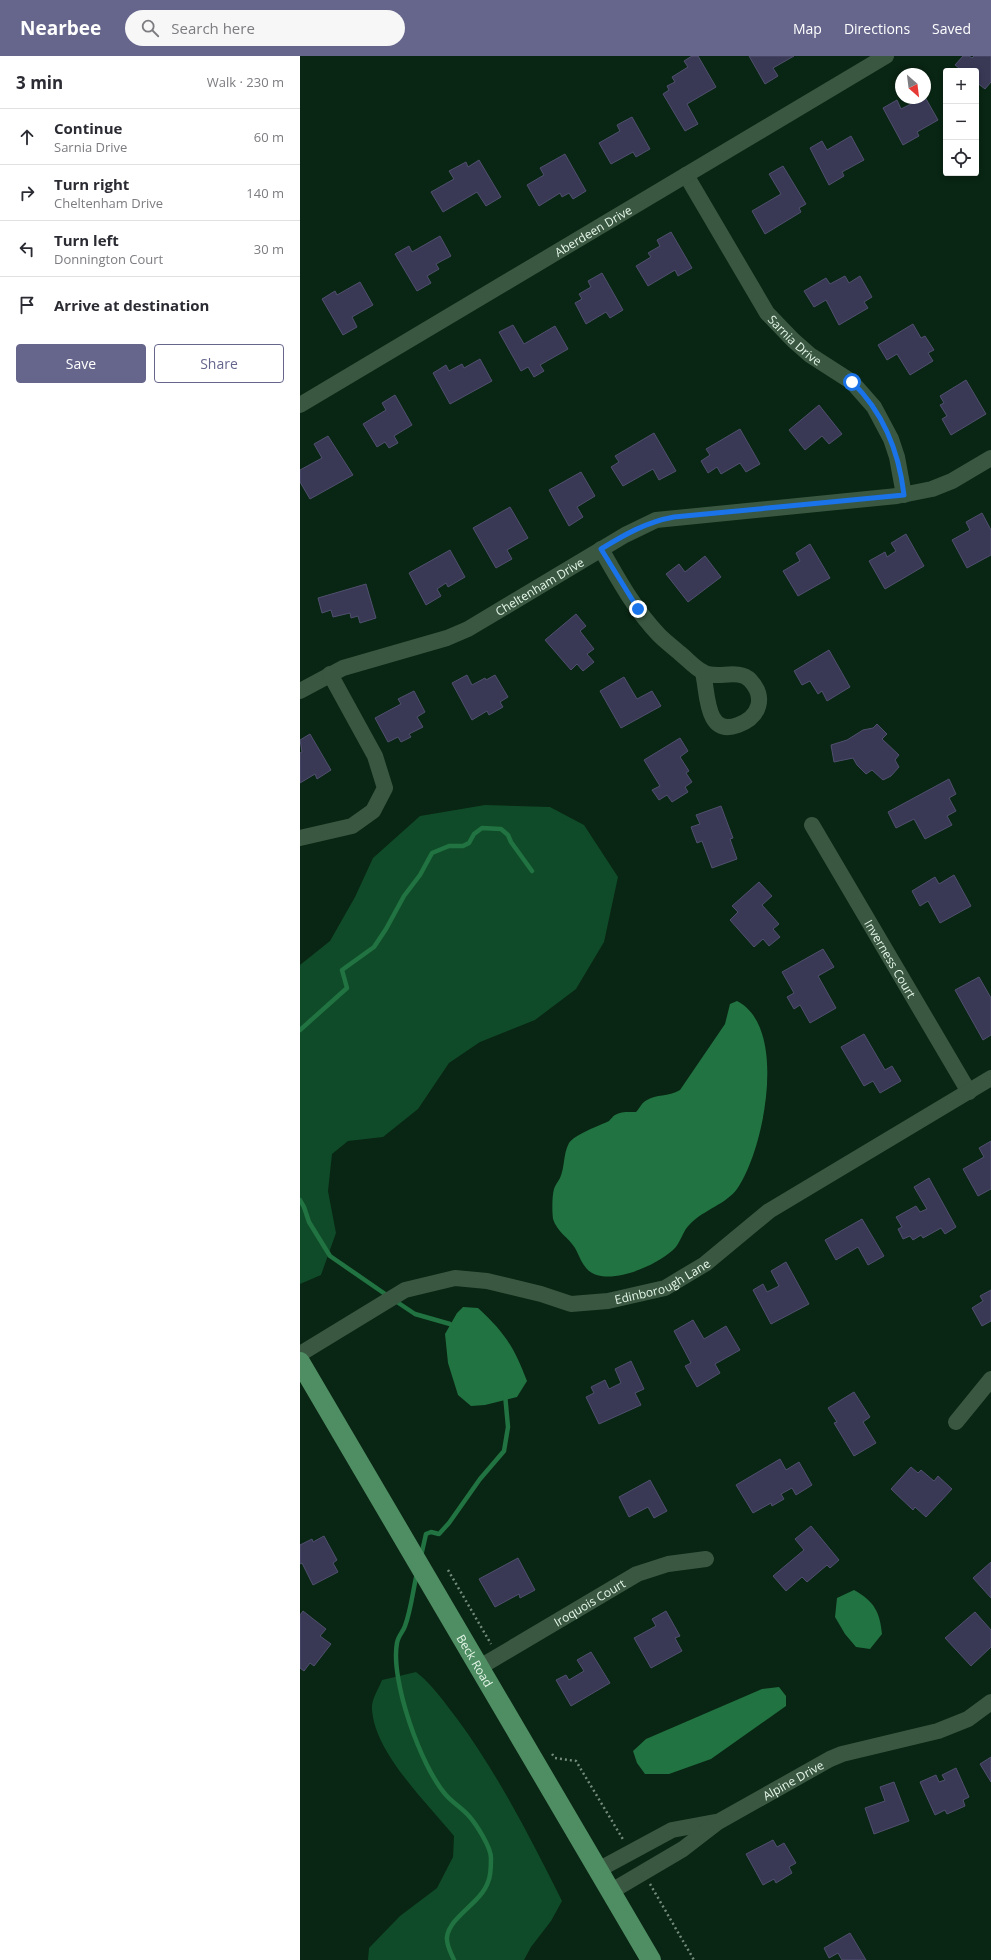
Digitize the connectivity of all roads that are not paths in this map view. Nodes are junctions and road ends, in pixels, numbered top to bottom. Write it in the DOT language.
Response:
graph roads {
  1 [pos="886,56"];
  2 [pos="686,175"];
  3 [pos="300,404"];
  4 [pos="991,458"];
  5 [pos="904,495"];
  6 [pos="601,549"];
  7 [pos="703,673"];
  8 [pos="330,674"];
  9 [pos="301,687"];
  10 [pos="812,825"];
  11 [pos="300,838"];
  12 [pos="991,1078"];
  13 [pos="970,1092"];
  14 [pos="300,1354"];
  15 [pos="300,1362"];
  16 [pos="991,1379"];
  17 [pos="956,1422"];
  18 [pos="706,1559"];
  19 [pos="480,1667"];
  20 [pos="991,1702"];
  21 [pos="718,1822"];
  22 [pos="598,1870"];
  23 [pos="610,1892"];
  24 [pos="651,1960"];
  1 -- 2 [label="street, Aberdeen Drive"];
  2 -- 3 [label="street, Aberdeen Drive"];
  2 -- 5 [label="street, Sarnia Drive"];
  4 -- 5 [label="street, Cheltenham Drive"];
  5 -- 6 [label="street, Cheltenham Drive"];
  6 -- 7 [label="street"];
  6 -- 8 [label="street, Cheltenham Drive"];
  8 -- 9 [label="street, Cheltenham Drive"];
  8 -- 11 [label="street"];
  10 -- 13 [label="street, Inverness Court"];
  12 -- 13 [label="street, Edinborough Lane"];
  13 -- 14 [label="street, Edinborough Lane"];
  15 -- 19 [label="main road, Beck Road"];
  16 -- 17 [label="street"];
  18 -- 19 [label="street, Iroquois Court"];
  19 -- 22 [label="main road, Beck Road"];
  20 -- 21 [label="street, Alpine Drive"];
  21 -- 22 [label="street"];
  21 -- 23 [label="street, Alpine Drive"];
  22 -- 23 [label="main road, Beck Road"];
  23 -- 24 [label="main road, Beck Road"];
}
